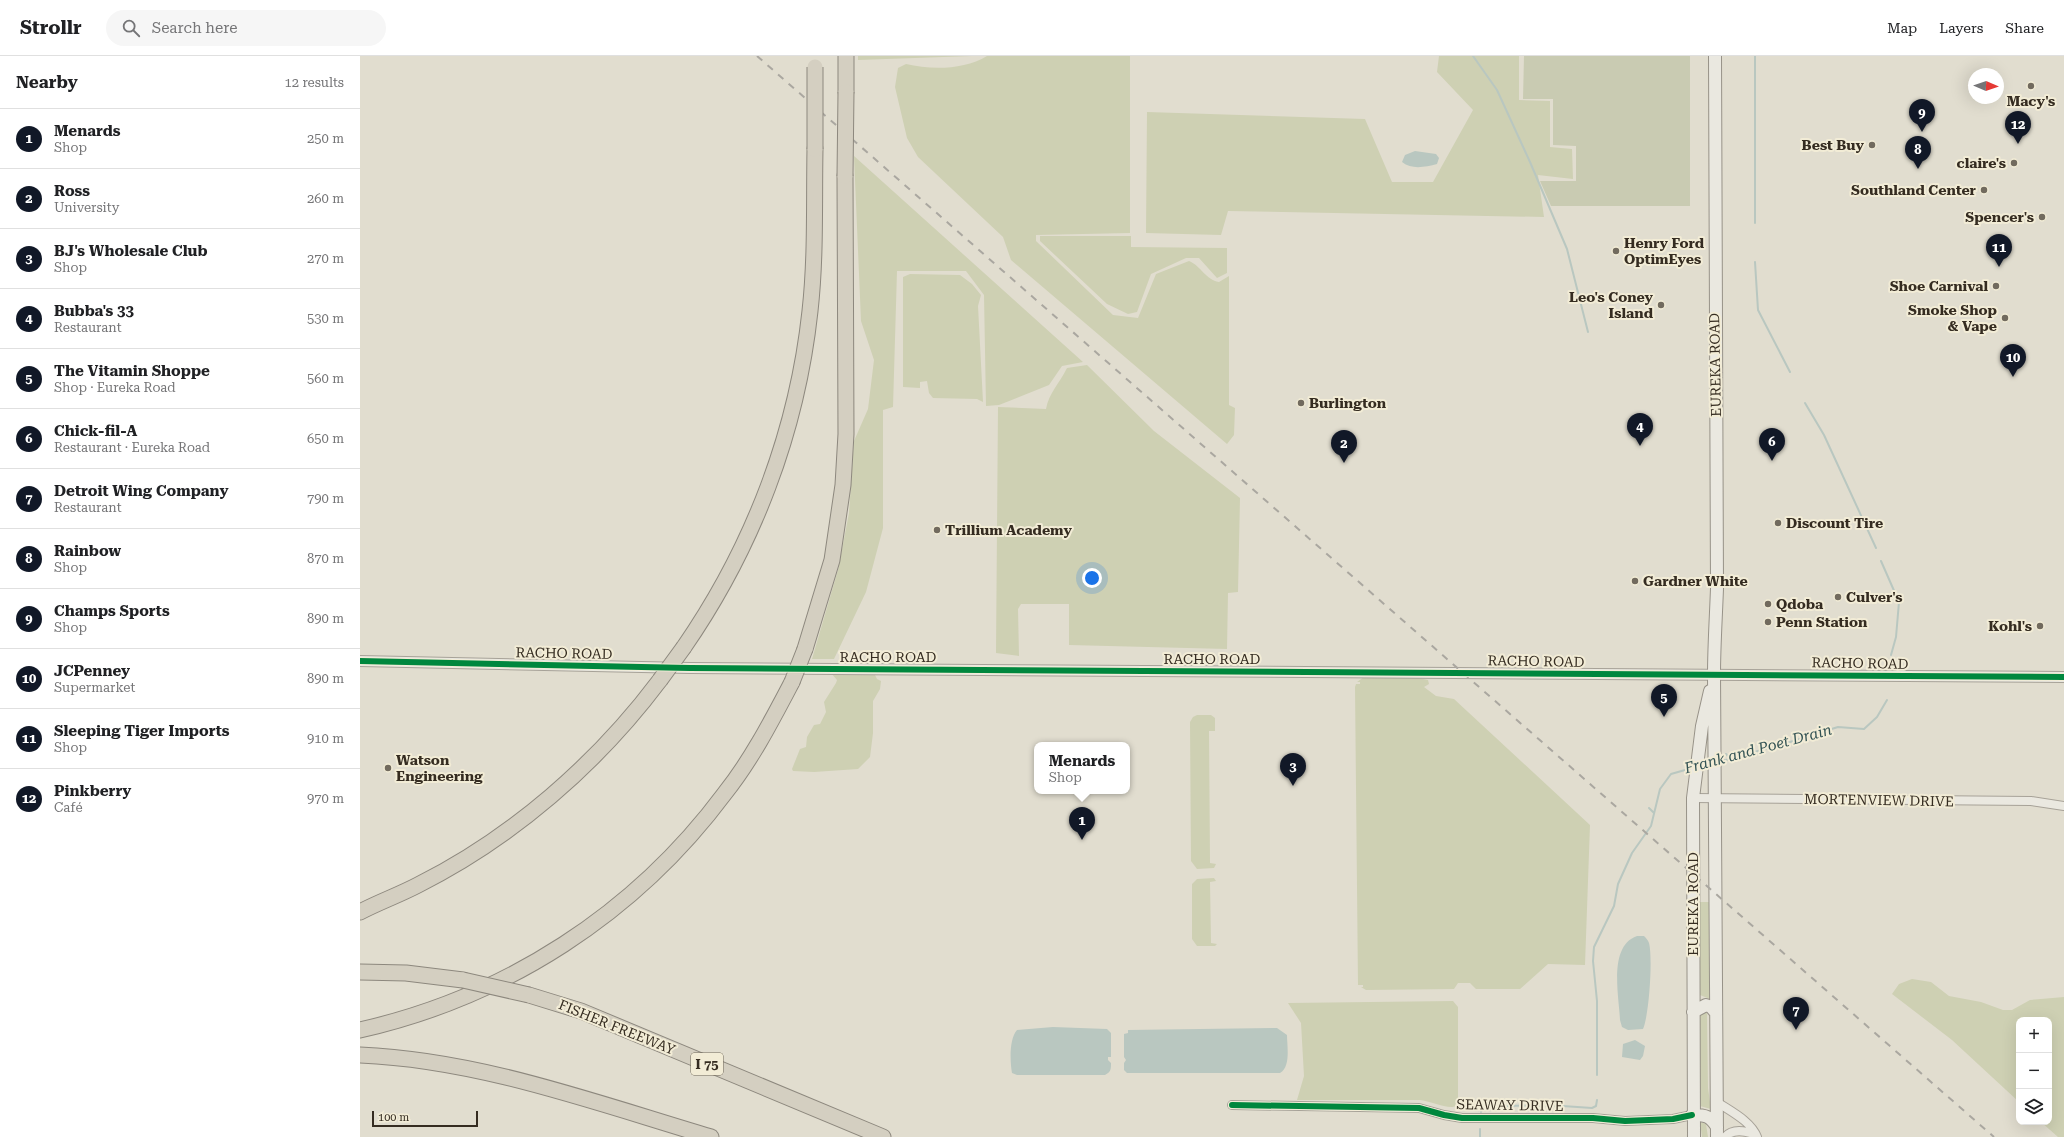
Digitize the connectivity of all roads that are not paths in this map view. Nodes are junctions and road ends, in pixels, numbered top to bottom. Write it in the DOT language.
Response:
graph roads {
  1 [pos="846,56"];
  2 [pos="1715,56"];
  3 [pos="815,61"];
  4 [pos="360,661"];
  5 [pos="1714,674"];
  6 [pos="2064,677"];
  7 [pos="1693,798"];
  8 [pos="1714,798"];
  9 [pos="2064,806"];
  10 [pos="360,912"];
  11 [pos="360,972"];
  12 [pos="1693,1012"];
  13 [pos="1716,1013"];
  14 [pos="360,1030"];
  15 [pos="360,1055"];
  16 [pos="1717,1102"];
  17 [pos="1232,1105"];
  18 [pos="1692,1115"];
  19 [pos="1720,1134"];
  20 [pos="1756,1136"];
  21 [pos="711,1137"];
  22 [pos="884,1137"];
  23 [pos="1694,1137"];
  1 -- 14 [label="highway, bridge"];
  2 -- 5 [label="main road, EUREKA ROAD"];
  3 -- 10 [label="highway, bridge"];
  4 -- 5 [label="street, RACHO ROAD"];
  5 -- 6 [label="street, RACHO ROAD"];
  5 -- 7 [label="main road, EUREKA ROAD"];
  5 -- 8 [label="main road, EUREKA ROAD"];
  7 -- 8 [label="street, MORTENVIEW DRIVE"];
  7 -- 12 [label="main road, EUREKA ROAD"];
  8 -- 9 [label="street, MORTENVIEW DRIVE"];
  8 -- 13 [label="main road, EUREKA ROAD"];
  11 -- 22 [label="highway, FISHER FREEWAY / I 75, bridge"];
  12 -- 13 [label="main road"];
  12 -- 18 [label="main road, EUREKA ROAD"];
  13 -- 16 [label="main road, EUREKA ROAD"];
  15 -- 21 [label="highway"];
  16 -- 19 [label="main road, EUREKA ROAD"];
  16 -- 20 [label="street"];
  17 -- 18 [label="street, SEAWAY DRIVE"];
  18 -- 19 [label="main road"];
  18 -- 23 [label="main road, EUREKA ROAD"];
  19 -- 20 [label="street"];
}
